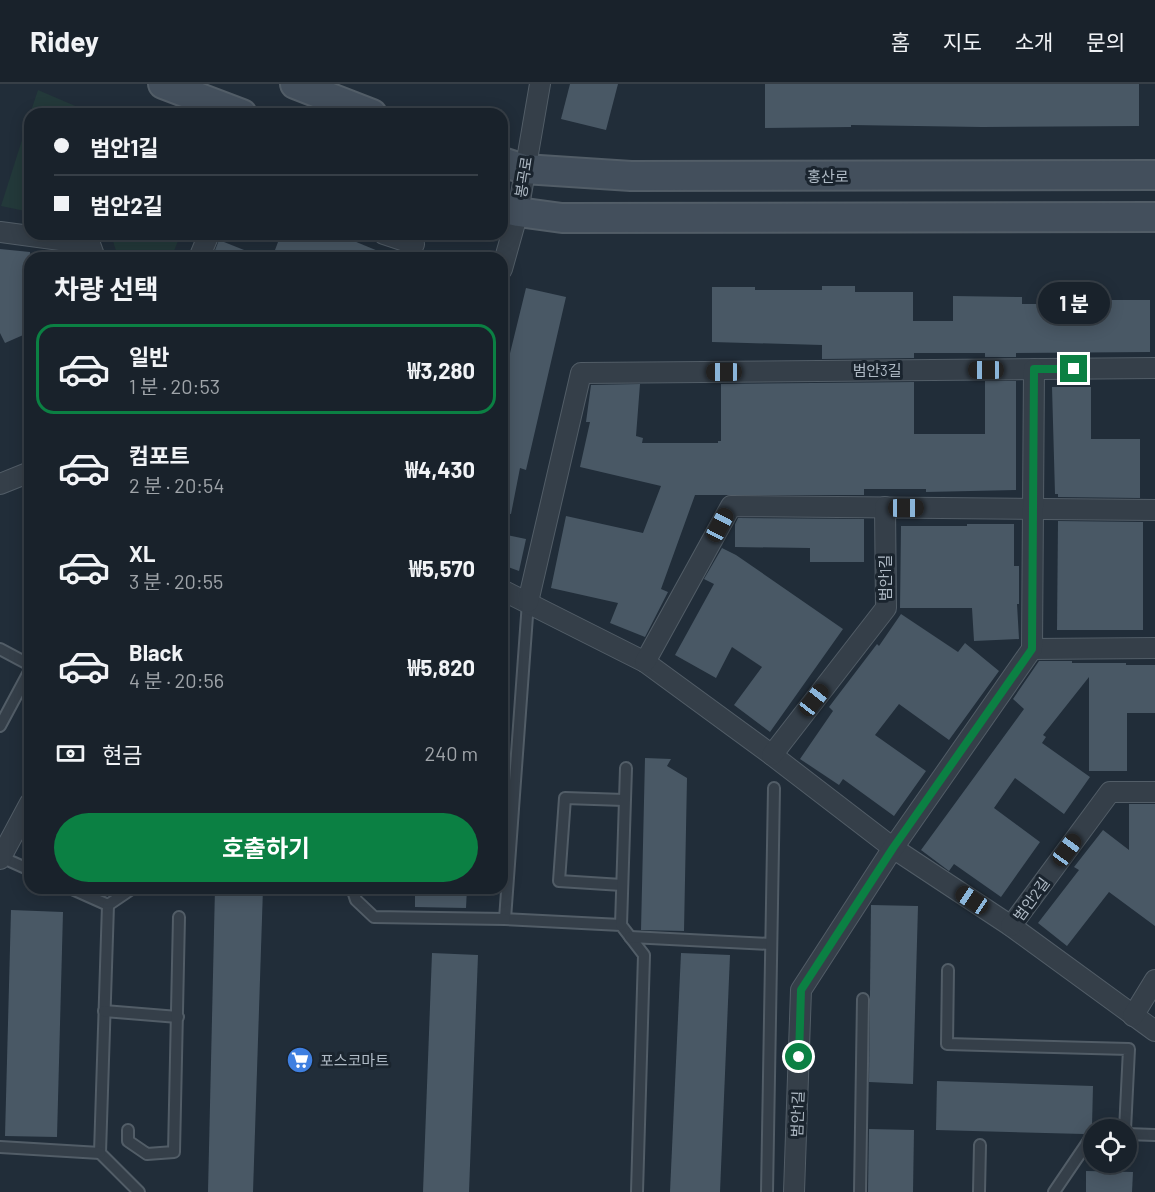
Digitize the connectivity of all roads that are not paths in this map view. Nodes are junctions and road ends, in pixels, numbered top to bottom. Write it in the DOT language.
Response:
graph roads {
  1 [pos="163,84"];
  2 [pos="296,84"];
  3 [pos="540,84"];
  4 [pos="226,108"];
  5 [pos="357,108"];
  6 [pos="513,166"];
  7 [pos="1155,175"];
  8 [pos="510,210"];
  9 [pos="1155,217"];
  10 [pos="0,232"];
  11 [pos="24,235"];
  12 [pos="60,240"];
  13 [pos="402,240"];
  14 [pos="93,252"];
  15 [pos="411,252"];
  16 [pos="1155,368"];
  17 [pos="1034,369"];
  18 [pos="24,474"];
  19 [pos="0,484"];
  20 [pos="885,507"];
  21 [pos="1033,509"];
  22 [pos="1155,510"];
  23 [pos="508,593"];
  24 [pos="528,602"];
  25 [pos="1155,648"];
  26 [pos="0,649"];
  27 [pos="1032,649"];
  28 [pos="24,662"];
  29 [pos="645,662"];
  30 [pos="24,681"];
  31 [pos="0,726"];
  32 [pos="772,755"];
  33 [pos="626,768"];
  34 [pos="774,788"];
  35 [pos="1155,792"];
  36 [pos="624,800"];
  37 [pos="24,814"];
  38 [pos="893,848"];
  39 [pos="0,858"];
  40 [pos="24,868"];
  41 [pos="508,878"];
  42 [pos="622,885"];
  43 [pos="83,894"];
  44 [pos="124,894"];
  45 [pos="354,894"];
  46 [pos="507,894"];
  47 [pos="108,905"];
  48 [pos="179,917"];
  49 [pos="505,919"];
  50 [pos="621,925"];
  51 [pos="1011,926"];
  52 [pos="630,937"];
  53 [pos="771,944"];
  54 [pos="948,970"];
  55 [pos="1155,980"];
  56 [pos="863,999"];
  57 [pos="104,1011"];
  58 [pos="1134,1016"];
  59 [pos="178,1017"];
  60 [pos="1155,1031"];
  61 [pos="1126,1119"];
  62 [pos="128,1130"];
  63 [pos="1137,1134"];
  64 [pos="1155,1135"];
  65 [pos="980,1145"];
  66 [pos="0,1147"];
  67 [pos="1083,1150"];
  68 [pos="100,1153"];
  69 [pos="139,1192"];
  70 [pos="637,1192"];
  71 [pos="767,1192"];
  72 [pos="794,1192"];
  73 [pos="860,1192"];
  74 [pos="979,1192"];
  75 [pos="1054,1192"];
  1 -- 4 [label="street"];
  2 -- 5 [label="street"];
  3 -- 6 [label="street, 봉곡로"];
  6 -- 7 [label="street, 홍산로"];
  6 -- 8 [label="street, 봉곡로"];
  8 -- 9 [label="street"];
  10 -- 11 [label="street"];
  12 -- 14 [label="street"];
  13 -- 15 [label="street"];
  16 -- 17 [label="street"];
  17 -- 21 [label="street"];
  17 -- 24 [label="street, 범안3길"];
  18 -- 19 [label="street"];
  20 -- 21 [label="street"];
  20 -- 29 [label="street"];
  20 -- 32 [label="street, 범안1길"];
  21 -- 22 [label="street"];
  21 -- 27 [label="street"];
  23 -- 24 [label="street"];
  24 -- 29 [label="street"];
  24 -- 41 [label="lane"];
  25 -- 27 [label="street"];
  26 -- 28 [label="lane"];
  27 -- 38 [label="street"];
  29 -- 32 [label="street"];
  30 -- 31 [label="lane"];
  32 -- 38 [label="street"];
  33 -- 36 [label="lane"];
  34 -- 53 [label="lane"];
  35 -- 51 [label="street, 범안2길"];
  36 -- 42 [label="lane"];
  36 -- 42 [label="lane"];
  37 -- 39 [label="street"];
  38 -- 51 [label="street"];
  38 -- 72 [label="street, 범안1길"];
  39 -- 40 [label="lane"];
  42 -- 50 [label="lane"];
  43 -- 47 [label="lane"];
  44 -- 47 [label="lane"];
  45 -- 49 [label="lane"];
  46 -- 49 [label="lane"];
  47 -- 57 [label="lane"];
  48 -- 59 [label="lane"];
  49 -- 50 [label="lane"];
  50 -- 52 [label="lane"];
  51 -- 58 [label="street"];
  52 -- 53 [label="lane"];
  52 -- 70 [label="lane"];
  53 -- 71 [label="lane"];
  54 -- 61 [label="lane"];
  55 -- 58 [label="street"];
  56 -- 73 [label="lane"];
  57 -- 59 [label="lane"];
  57 -- 68 [label="lane"];
  58 -- 60 [label="street"];
  59 -- 62 [label="lane"];
  63 -- 64 [label="lane"];
  65 -- 74 [label="lane"];
  66 -- 68 [label="lane"];
  67 -- 75 [label="lane"];
  68 -- 69 [label="lane"];
}
